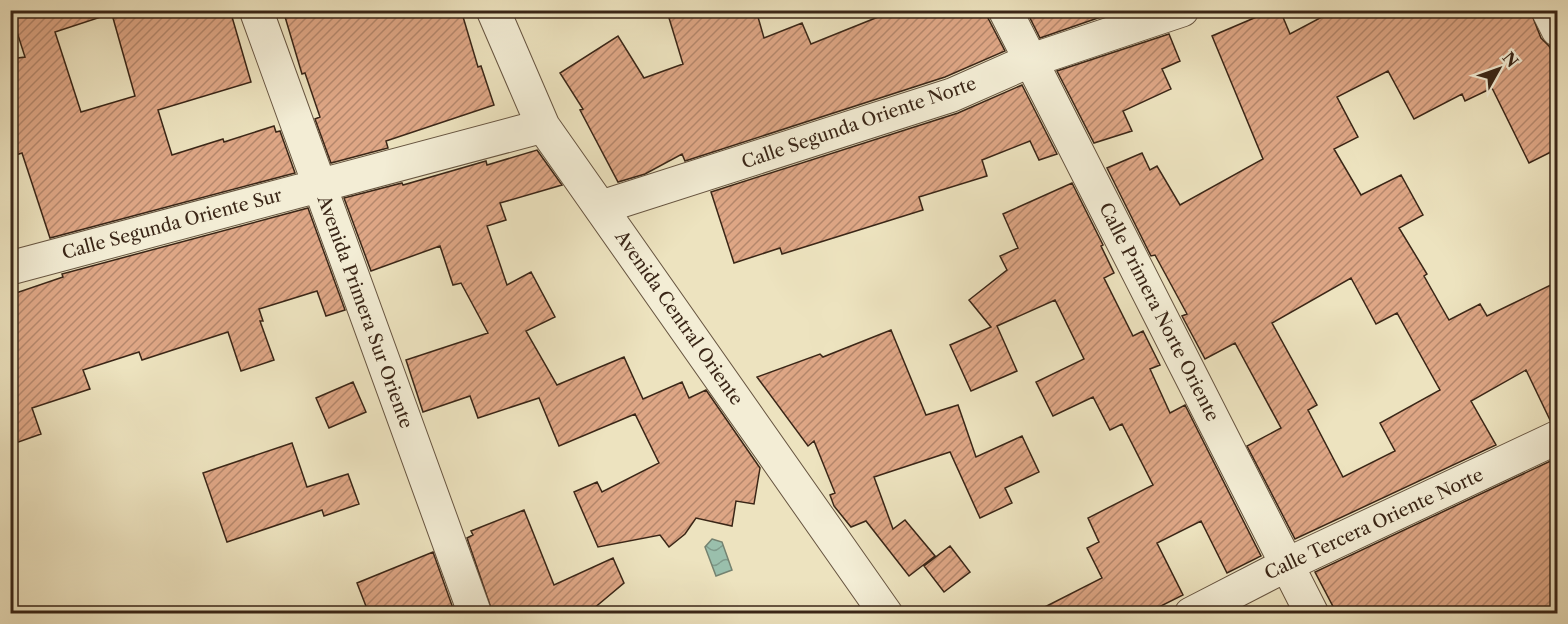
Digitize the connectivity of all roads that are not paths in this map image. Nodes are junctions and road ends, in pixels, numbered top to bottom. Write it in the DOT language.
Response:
graph roads {
  1 [pos="256,10"];
  2 [pos="493,10"];
  3 [pos="1005,10"];
  4 [pos="1182,10"];
  5 [pos="1548,10"];
  6 [pos="1557,30"];
  7 [pos="1029,61"];
  8 [pos="543,126"];
  9 [pos="318,185"];
  10 [pos="602,207"];
  11 [pos="10,268"];
  12 [pos="1557,438"];
  13 [pos="1288,564"];
  14 [pos="475,614"];
  15 [pos="886,614"];
  16 [pos="1191,614"];
  17 [pos="1312,614"];
  1 -- 9 [label="street, Avenida Primera Sur Oriente"];
  2 -- 8 [label="street, Avenida Central Oriente"];
  3 -- 7 [label="street, Calle Primera Norte Oriente"];
  4 -- 7 [label="street, Calle Segunda Oriente Norte"];
  5 -- 6 [label="street"];
  7 -- 10 [label="street, Calle Segunda Oriente Norte"];
  7 -- 13 [label="street, Calle Primera Norte Oriente"];
  8 -- 9 [label="street, Calle Segunda Oriente Sur"];
  8 -- 10 [label="street, Avenida Central Oriente"];
  9 -- 11 [label="street, Calle Segunda Oriente Sur"];
  9 -- 14 [label="street, Avenida Primera Sur Oriente"];
  10 -- 15 [label="street, Avenida Central Oriente"];
  12 -- 13 [label="street, Calle Tercera Oriente Norte"];
  13 -- 16 [label="street, Calle Tercera Oriente Norte"];
  13 -- 17 [label="street, Calle Primera Norte Oriente"];
}
